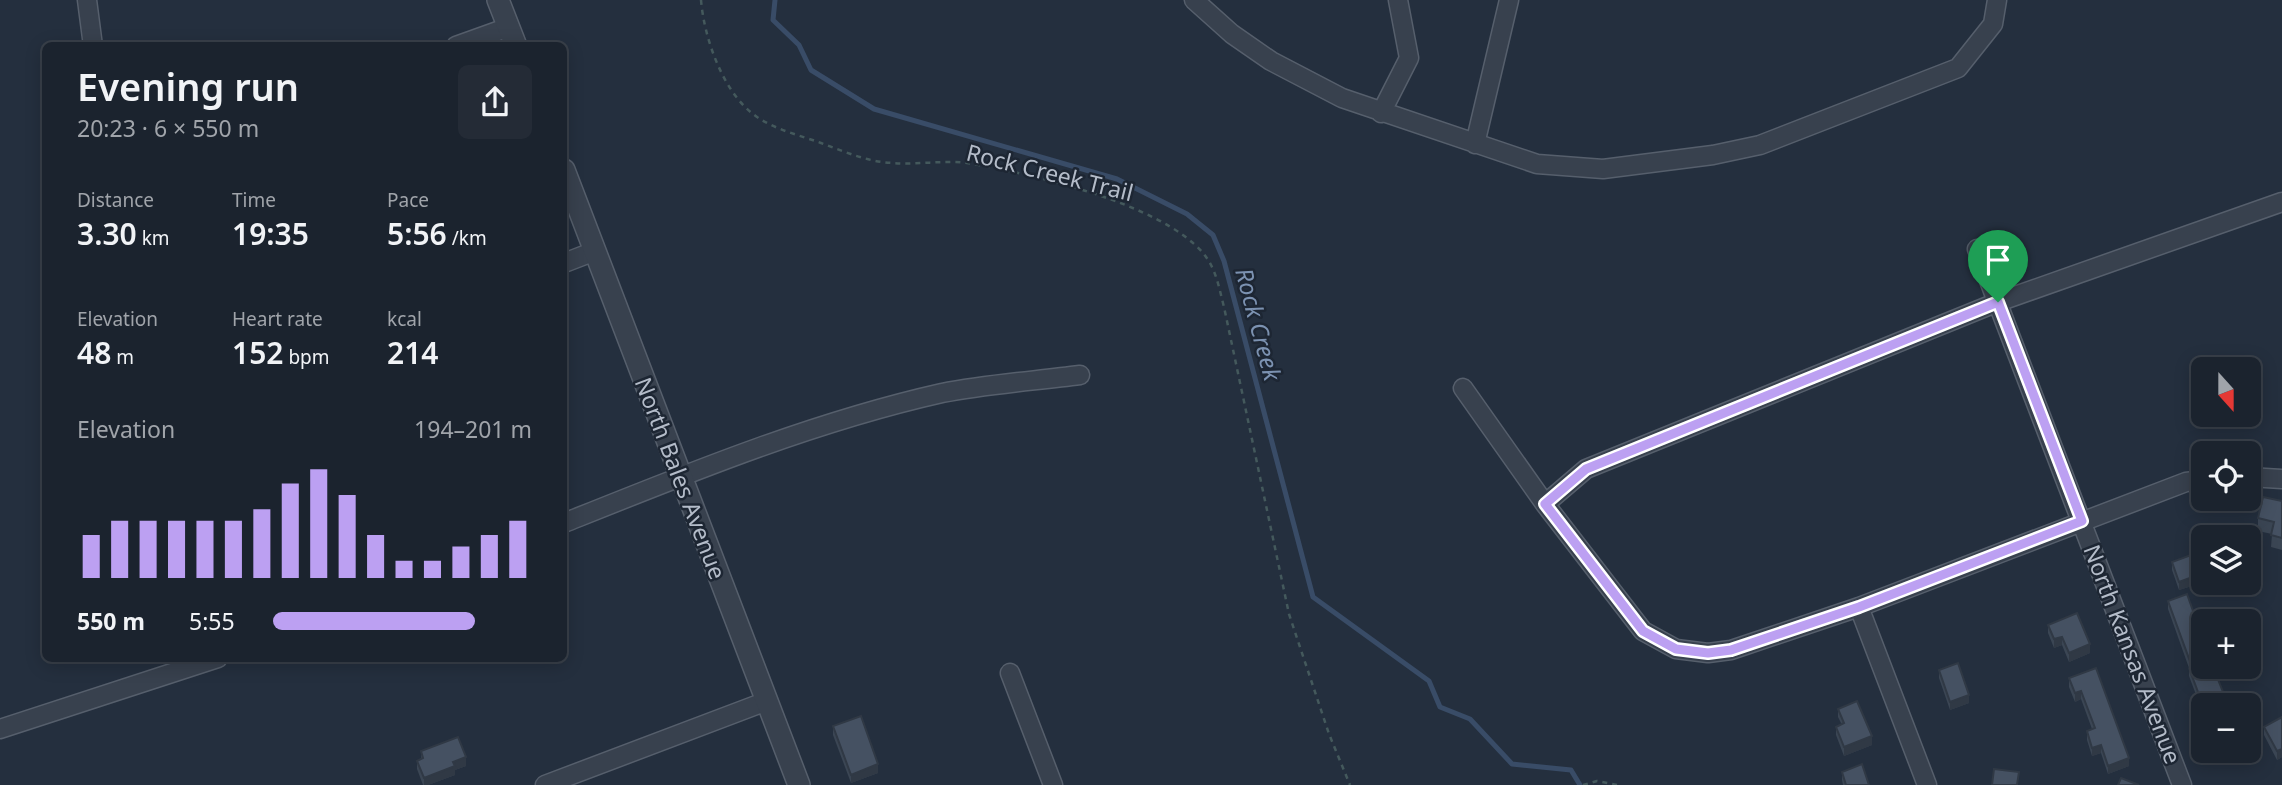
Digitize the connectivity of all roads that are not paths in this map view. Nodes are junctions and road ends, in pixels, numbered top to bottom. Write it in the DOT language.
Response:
graph roads {
  1 [pos="87,0"];
  2 [pos="498,0"];
  3 [pos="1194,0"];
  4 [pos="1398,0"];
  5 [pos="1509,0"];
  6 [pos="1997,0"];
  7 [pos="512,36"];
  8 [pos="92,42"];
  9 [pos="478,42"];
  10 [pos="1381,113"];
  11 [pos="1475,144"];
  12 [pos="567,178"];
  13 [pos="2282,202"];
  14 [pos="1977,249"];
  15 [pos="595,251"];
  16 [pos="567,262"];
  17 [pos="1998,302"];
  18 [pos="1080,375"];
  19 [pos="1463,388"];
  20 [pos="681,476"];
  21 [pos="2261,478"];
  22 [pos="2282,479"];
  23 [pos="2191,481"];
  24 [pos="1545,504"];
  25 [pos="2082,521"];
  26 [pos="567,522"];
  27 [pos="1859,607"];
  28 [pos="206,662"];
  29 [pos="1010,673"];
  30 [pos="767,701"];
  31 [pos="0,729"];
  32 [pos="545,785"];
  33 [pos="799,785"];
  34 [pos="1053,785"];
  35 [pos="1927,785"];
  36 [pos="2182,785"];
  1 -- 8 [label="street"];
  2 -- 7 [label="street"];
  3 -- 10 [label="street"];
  4 -- 10 [label="street"];
  5 -- 11 [label="street"];
  6 -- 11 [label="street"];
  7 -- 9 [label="street"];
  10 -- 11 [label="street"];
  12 -- 15 [label="street, North Bales Avenue"];
  13 -- 17 [label="street"];
  14 -- 17 [label="street, North Kansas Avenue"];
  15 -- 16 [label="street"];
  15 -- 20 [label="street, North Bales Avenue"];
  17 -- 24 [label="street"];
  17 -- 25 [label="street, North Kansas Avenue"];
  18 -- 20 [label="street"];
  19 -- 24 [label="street"];
  20 -- 26 [label="street"];
  20 -- 30 [label="street, North Bales Avenue"];
  21 -- 22 [label="street"];
  23 -- 25 [label="street"];
  24 -- 27 [label="street"];
  25 -- 27 [label="street"];
  25 -- 36 [label="street, North Kansas Avenue"];
  27 -- 35 [label="street"];
  28 -- 31 [label="street"];
  29 -- 34 [label="street"];
  30 -- 32 [label="street"];
  30 -- 33 [label="street, North Bales Avenue"];
}
